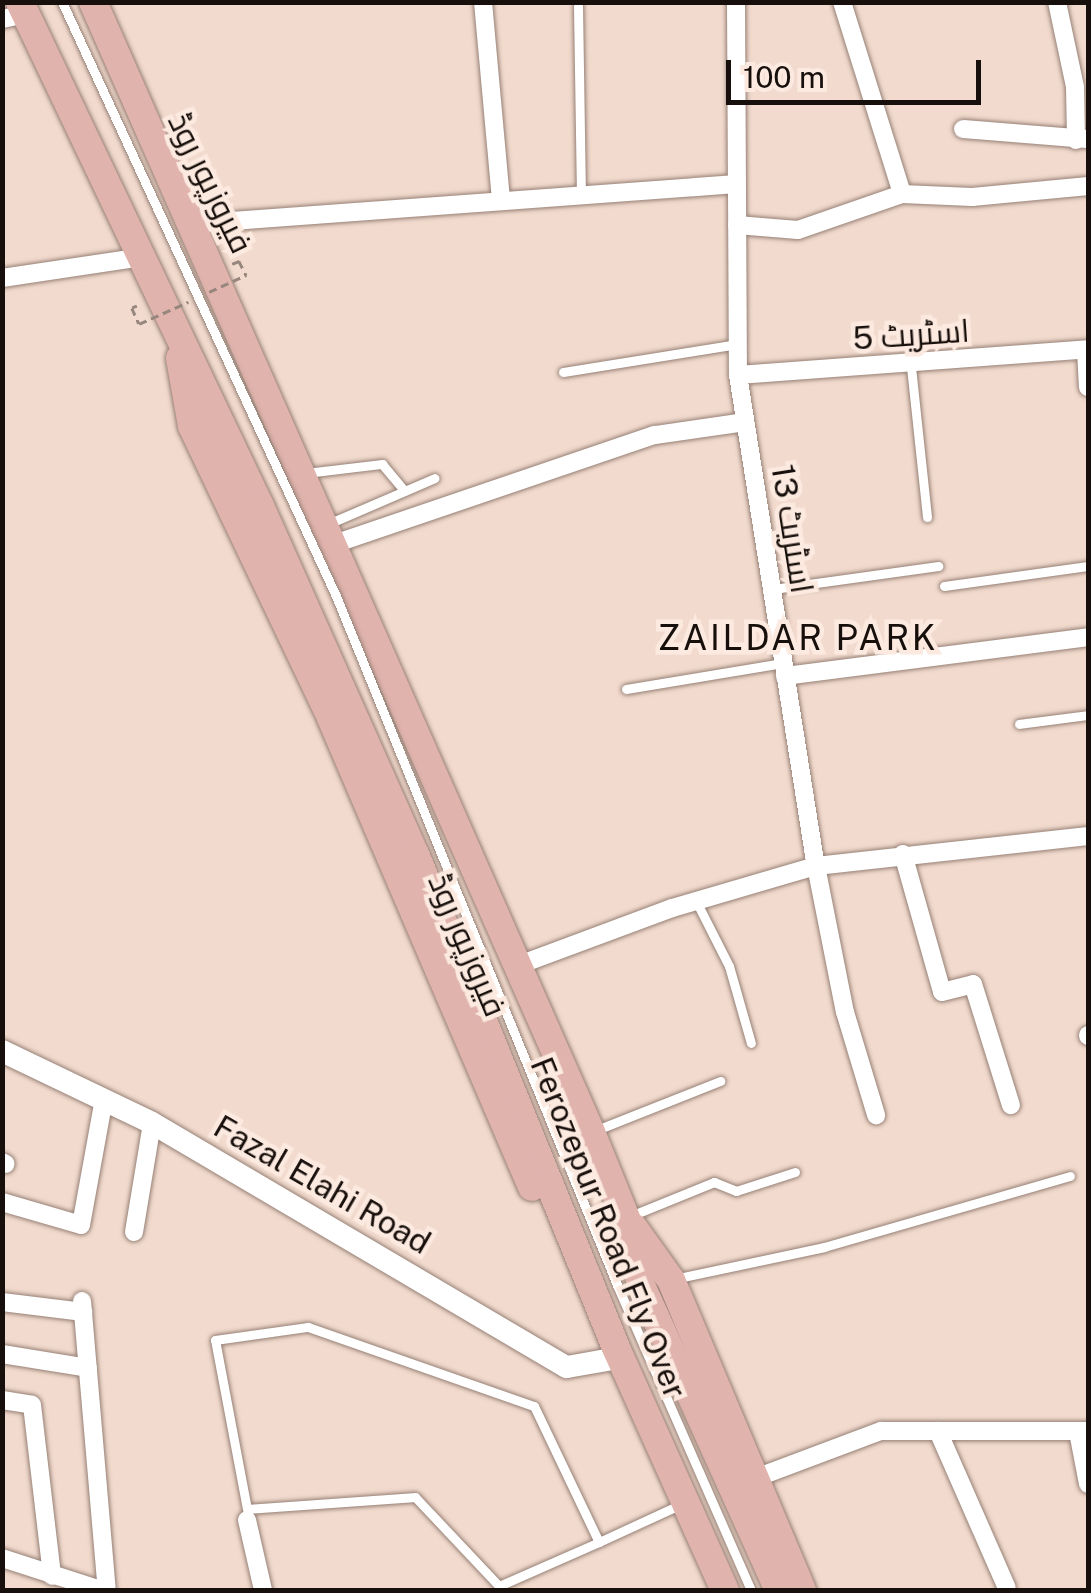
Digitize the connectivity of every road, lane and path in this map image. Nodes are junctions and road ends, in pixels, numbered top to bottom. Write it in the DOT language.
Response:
graph roads {
  1 [pos="62,2"];
  2 [pos="92,2"];
  3 [pos="483,2"];
  4 [pos="736,2"];
  5 [pos="842,2"];
  6 [pos="1057,2"];
  7 [pos="578,6"];
  8 [pos="16,12"];
  9 [pos="963,129"];
  10 [pos="1082,140"];
  11 [pos="737,184"];
  12 [pos="1088,186"];
  13 [pos="902,194"];
  14 [pos="581,195"];
  15 [pos="501,200"];
  16 [pos="190,224"];
  17 [pos="738,226"];
  18 [pos="144,258"];
  19 [pos="239,261"];
  20 [pos="246,276"];
  21 [pos="2,278"];
  22 [pos="132,308"];
  23 [pos="139,324"];
  24 [pos="174,324"];
  25 [pos="738,344"];
  26 [pos="1087,350"];
  27 [pos="911,366"];
  28 [pos="564,372"];
  29 [pos="738,374"];
  30 [pos="1088,387"];
  31 [pos="745,422"];
  32 [pos="303,474"];
  33 [pos="435,478"];
  34 [pos="404,491"];
  35 [pos="260,506"];
  36 [pos="927,517"];
  37 [pos="330,534"];
  38 [pos="938,566"];
  39 [pos="1088,566"];
  40 [pos="944,586"];
  41 [pos="772,589"];
  42 [pos="1088,637"];
  43 [pos="784,670"];
  44 [pos="626,690"];
  45 [pos="1088,715"];
  46 [pos="1019,724"];
  47 [pos="1088,836"];
  48 [pos="903,854"];
  49 [pos="816,866"];
  50 [pos="696,901"];
  51 [pos="519,965"];
  52 [pos="751,1043"];
  53 [pos="2,1051"];
  54 [pos="720,1082"];
  55 [pos="104,1099"];
  56 [pos="1011,1105"];
  57 [pos="876,1115"];
  58 [pos="152,1123"];
  59 [pos="592,1132"];
  60 [pos="795,1172"];
  61 [pos="1070,1176"];
  62 [pos="2,1202"];
  63 [pos="626,1218"];
  64 [pos="134,1232"];
  65 [pos="671,1280"];
  66 [pos="2,1302"];
  67 [pos="2,1354"];
  68 [pos="606,1360"];
  69 [pos="88,1368"];
  70 [pos="2,1400"];
  71 [pos="938,1431"];
  72 [pos="1083,1431"];
  73 [pos="753,1479"];
  74 [pos="1088,1484"];
  75 [pos="674,1508"];
  76 [pos="246,1520"];
  77 [pos="598,1542"];
  78 [pos="2,1558"];
  79 [pos="52,1576"];
  80 [pos="1007,1588"];
  81 [pos="258,1589"];
  82 [pos="104,1590"];
  83 [pos="710,1590"];
  84 [pos="725,1590"];
  85 [pos="752,1590"];
  86 [pos="779,1590"];
  87 [pos="802,1590"];
  1 -- 85 [label="lane, bridge"];
  2 -- 16 [label="main road, فیروزپور روڈ"];
  3 -- 15 [label="street"];
  4 -- 11 [label="street, اسٹریٹ 13"];
  5 -- 13 [label="street"];
  6 -- 10 [label="street"];
  7 -- 14 [label="lane"];
  8 -- 18 [label="main road, فیروزپور روڈ"];
  9 -- 10 [label="street"];
  11 -- 14 [label="street"];
  11 -- 17 [label="street, اسٹریٹ 13"];
  12 -- 13 [label="street"];
  13 -- 17 [label="street"];
  14 -- 15 [label="street"];
  15 -- 16 [label="street"];
  16 -- 32 [label="main road, فیروزپور روڈ"];
  17 -- 25 [label="street, اسٹریٹ 13"];
  18 -- 21 [label="street"];
  18 -- 24 [label="main road, فیروزپور روڈ"];
  19 -- 20 [label="path"];
  22 -- 23 [label="path"];
  24 -- 35 [label="main road, فیروزپور روڈ"];
  24 -- 68 [label="main road, فیروزپور روڈ"];
  25 -- 28 [label="lane"];
  25 -- 29 [label="street, اسٹریٹ 13"];
  26 -- 27 [label="street, اسٹریٹ 5"];
  26 -- 30 [label="street"];
  27 -- 29 [label="street, اسٹریٹ 5"];
  27 -- 36 [label="lane"];
  29 -- 31 [label="street, اسٹریٹ 13"];
  31 -- 37 [label="street"];
  31 -- 41 [label="street, اسٹریٹ 13"];
  32 -- 34 [label="lane"];
  32 -- 37 [label="main road, فیروزپور روڈ"];
  33 -- 34 [label="lane"];
  34 -- 37 [label="lane"];
  35 -- 84 [label="main road, Ferozepur Road Fly Over"];
  37 -- 51 [label="main road, فیروزپور روڈ"];
  38 -- 41 [label="lane"];
  39 -- 40 [label="lane"];
  41 -- 43 [label="street, اسٹریٹ 13"];
  42 -- 43 [label="street"];
  43 -- 44 [label="lane"];
  43 -- 49 [label="street, اسٹریٹ 13"];
  45 -- 46 [label="lane"];
  47 -- 48 [label="street"];
  48 -- 49 [label="street"];
  48 -- 56 [label="street"];
  49 -- 50 [label="street"];
  49 -- 57 [label="street, اسٹریٹ 13"];
  50 -- 51 [label="street"];
  50 -- 52 [label="lane"];
  51 -- 59 [label="main road, فیروزپور روڈ"];
  53 -- 55 [label="street, Fazal Elahi Road"];
  54 -- 59 [label="lane"];
  55 -- 58 [label="street, Fazal Elahi Road"];
  55 -- 62 [label="street"];
  58 -- 64 [label="street"];
  58 -- 68 [label="street, Fazal Elahi Road"];
  59 -- 63 [label="main road, فیروزپور روڈ"];
  60 -- 63 [label="lane"];
  61 -- 65 [label="lane"];
  63 -- 65 [label="main road, فیروزپور روڈ"];
  63 -- 86 [label="main road, فیروزپور روڈ"];
  65 -- 73 [label="main road, فیروزپور روڈ"];
  66 -- 69 [label="street"];
  67 -- 69 [label="street"];
  68 -- 75 [label="main road, فیروزپور روڈ"];
  69 -- 82 [label="street"];
  70 -- 79 [label="street"];
  71 -- 72 [label="street"];
  71 -- 73 [label="street"];
  71 -- 80 [label="street"];
  72 -- 74 [label="street"];
  73 -- 87 [label="main road, فیروزپور روڈ"];
  75 -- 77 [label="lane"];
  75 -- 83 [label="main road, فیروزپور روڈ"];
  76 -- 81 [label="street"];
  77 -- 77 [label="lane"];
  78 -- 79 [label="street"];
  79 -- 82 [label="street"];
}
